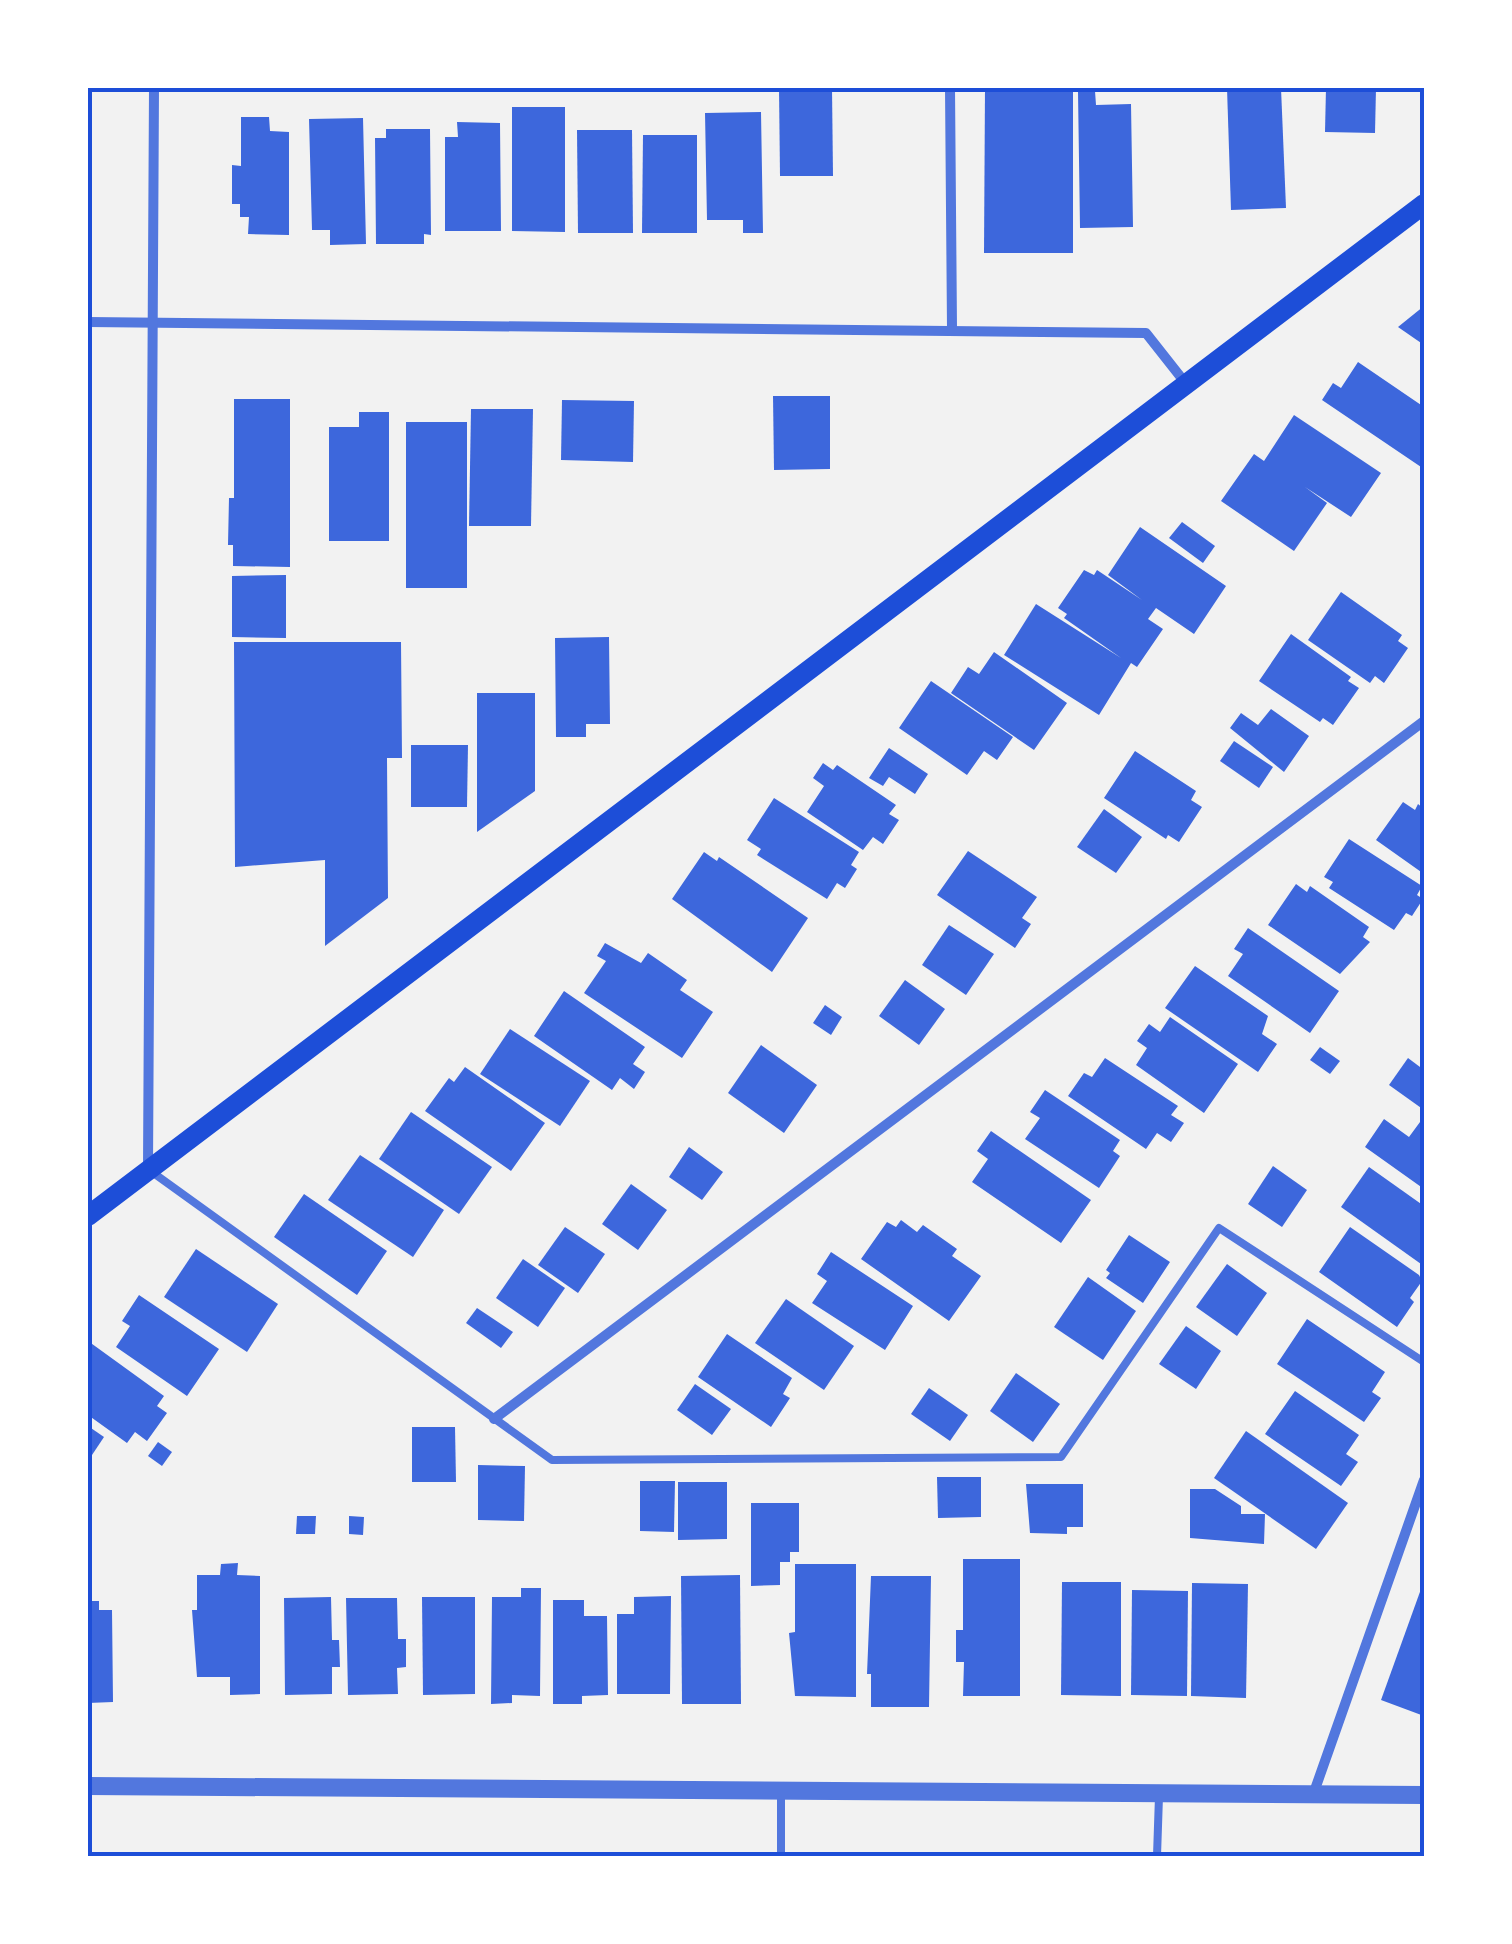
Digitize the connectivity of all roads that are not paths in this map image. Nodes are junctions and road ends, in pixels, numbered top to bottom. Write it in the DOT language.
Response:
graph roads {
  1 [pos="154,88"];
  2 [pos="950,88"];
  3 [pos="1424,204"];
  4 [pos="88,322"];
  5 [pos="156,322"];
  6 [pos="952,328"];
  7 [pos="1187,385"];
  8 [pos="1424,721"];
  9 [pos="148,1170"];
  10 [pos="88,1216"];
  11 [pos="1424,1362"];
  12 [pos="494,1419"];
  13 [pos="1424,1480"];
  14 [pos="88,1786"];
  15 [pos="781,1790"];
  16 [pos="1424,1794"];
  17 [pos="1312,1795"];
  18 [pos="1159,1796"];
  19 [pos="780,1856"];
  20 [pos="1158,1856"];
  1 -- 5 [label="street"];
  2 -- 6 [label="street"];
  3 -- 7 [label="main road"];
  4 -- 5 [label="street"];
  5 -- 6 [label="street"];
  5 -- 9 [label="street"];
  6 -- 7 [label="street"];
  7 -- 9 [label="main road"];
  8 -- 12 [label="street"];
  9 -- 10 [label="main road"];
  9 -- 12 [label="lane"];
  11 -- 12 [label="lane"];
  13 -- 17 [label="street"];
  14 -- 15 [label="street"];
  15 -- 18 [label="street"];
  15 -- 19 [label="lane"];
  16 -- 17 [label="street"];
  17 -- 18 [label="street"];
  18 -- 20 [label="lane"];
}
